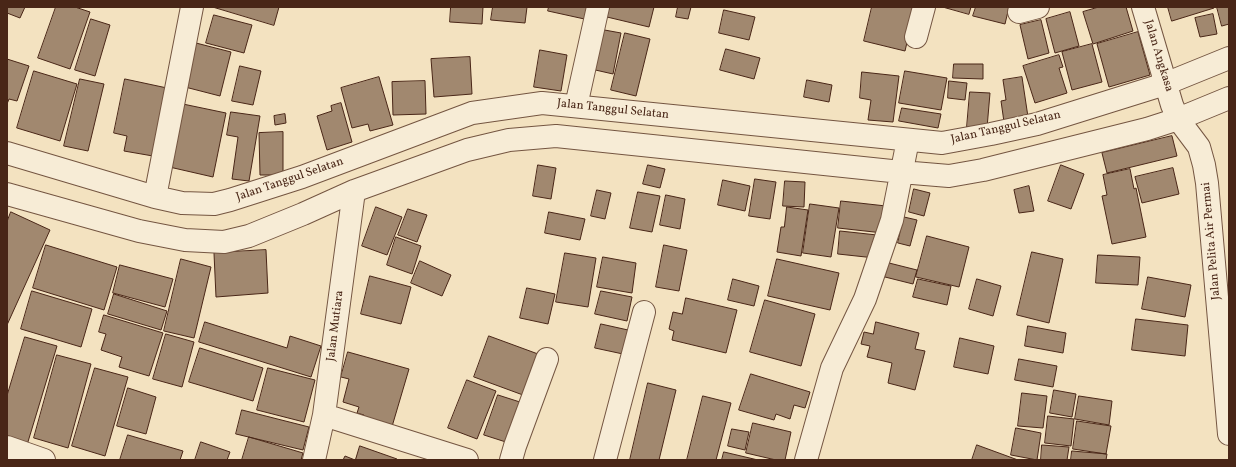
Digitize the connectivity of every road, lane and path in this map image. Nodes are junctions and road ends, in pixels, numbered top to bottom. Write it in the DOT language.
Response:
graph roads {
  1 [pos="192,7"];
  2 [pos="598,7"];
  3 [pos="924,7"];
  4 [pos="1143,7"];
  5 [pos="916,37"];
  6 [pos="1229,58"];
  7 [pos="1229,98"];
  8 [pos="1171,99"];
  9 [pos="576,106"];
  10 [pos="908,140"];
  11 [pos="7,153"];
  12 [pos="901,172"];
  13 [pos="354,191"];
  14 [pos="7,194"];
  15 [pos="155,197"];
  16 [pos="644,312"];
  17 [pos="547,358"];
  18 [pos="324,415"];
  19 [pos="1229,434"];
  20 [pos="7,447"];
  21 [pos="44,460"];
  22 [pos="314,460"];
  23 [pos="467,460"];
  24 [pos="511,460"];
  25 [pos="605,460"];
  26 [pos="806,460"];
  1 -- 15 [label="street"];
  2 -- 9 [label="street"];
  3 -- 5 [label="street"];
  4 -- 8 [label="street, Jalan Angkasa"];
  6 -- 8 [label="street, Jalan Tanggul Selatan"];
  7 -- 8 [label="street, Jalan Tanggul Selatan"];
  8 -- 10 [label="street, Jalan Tanggul Selatan"];
  8 -- 12 [label="street, Jalan Tanggul Selatan"];
  8 -- 19 [label="street, Jalan Pelita Air Permai"];
  9 -- 10 [label="street, Jalan Tanggul Selatan"];
  9 -- 15 [label="street, Jalan Tanggul Selatan"];
  10 -- 12 [label="street"];
  11 -- 15 [label="street, Jalan Tanggul Selatan"];
  12 -- 13 [label="street, Jalan Tanggul Selatan"];
  12 -- 26 [label="street"];
  13 -- 14 [label="street, Jalan Tanggul Selatan"];
  13 -- 18 [label="street, Jalan Mutiara"];
  16 -- 25 [label="street"];
  17 -- 24 [label="street"];
  18 -- 22 [label="street, Jalan Mutiara"];
  18 -- 23 [label="street"];
  20 -- 21 [label="street"];
}
